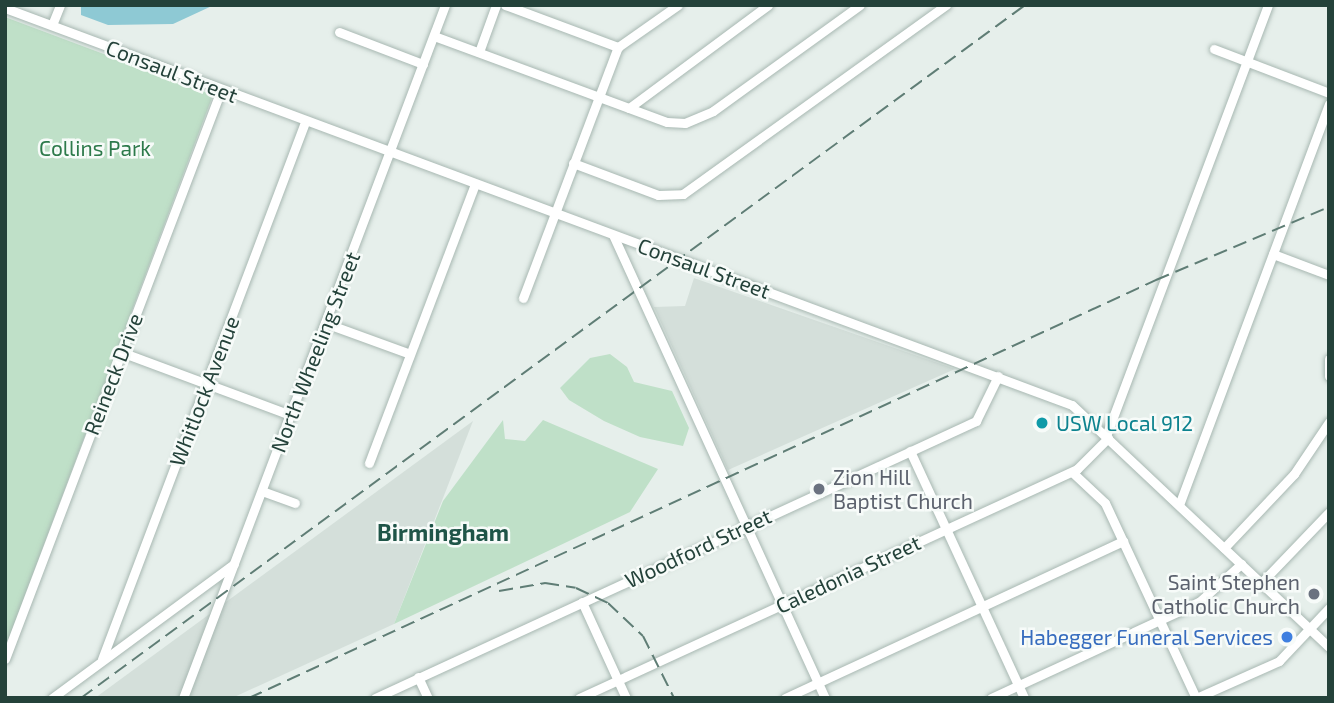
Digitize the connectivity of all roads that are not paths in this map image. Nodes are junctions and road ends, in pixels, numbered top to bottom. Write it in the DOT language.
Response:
graph roads {
  1 [pos="60,5"];
  2 [pos="445,5"];
  3 [pos="496,5"];
  4 [pos="505,5"];
  5 [pos="678,5"];
  6 [pos="768,5"];
  7 [pos="860,5"];
  8 [pos="946,5"];
  9 [pos="1268,5"];
  10 [pos="5,8"];
  11 [pos="52,25"];
  12 [pos="339,32"];
  13 [pos="433,36"];
  14 [pos="618,47"];
  15 [pos="1214,49"];
  16 [pos="479,52"];
  17 [pos="1247,62"];
  18 [pos="423,64"];
  19 [pos="221,90"];
  20 [pos="1329,93"];
  21 [pos="597,96"];
  22 [pos="1329,104"];
  23 [pos="629,108"];
  24 [pos="305,122"];
  25 [pos="389,153"];
  26 [pos="573,163"];
  27 [pos="475,184"];
  28 [pos="554,214"];
  29 [pos="612,235"];
  30 [pos="1272,254"];
  31 [pos="1329,275"];
  32 [pos="523,298"];
  33 [pos="326,323"];
  34 [pos="121,352"];
  35 [pos="410,354"];
  36 [pos="1329,359"];
  37 [pos="998,376"];
  38 [pos="1329,376"];
  39 [pos="206,384"];
  40 [pos="290,415"];
  41 [pos="1329,422"];
  42 [pos="1107,437"];
  43 [pos="911,451"];
  44 [pos="369,463"];
  45 [pos="1072,472"];
  46 [pos="262,491"];
  47 [pos="295,503"];
  48 [pos="1179,505"];
  49 [pos="1329,512"];
  50 [pos="746,527"];
  51 [pos="946,528"];
  52 [pos="1123,541"];
  53 [pos="1224,548"];
  54 [pos="235,563"];
  55 [pos="1241,564"];
  56 [pos="1261,583"];
  57 [pos="582,602"];
  58 [pos="783,604"];
  59 [pos="983,606"];
  60 [pos="1329,608"];
  61 [pos="1160,618"];
  62 [pos="1309,629"];
  63 [pos="1329,647"];
  64 [pos="5,659"];
  65 [pos="102,659"];
  66 [pos="418,677"];
  67 [pos="618,680"];
  68 [pos="818,683"];
  69 [pos="1018,685"];
  70 [pos="52,698"];
  71 [pos="183,698"];
  72 [pos="375,698"];
  73 [pos="428,698"];
  74 [pos="579,698"];
  75 [pos="626,698"];
  76 [pos="785,698"];
  77 [pos="825,698"];
  78 [pos="991,698"];
  79 [pos="1024,698"];
  80 [pos="1196,698"];
  1 -- 11 [label="street"];
  2 -- 13 [label="street, North Wheeling Street"];
  3 -- 16 [label="street"];
  4 -- 14 [label="street"];
  5 -- 14 [label="street"];
  6 -- 23 [label="street"];
  7 -- 23 [label="street"];
  8 -- 26 [label="street"];
  9 -- 17 [label="street"];
  10 -- 11 [label="street, Consaul Street"];
  11 -- 19 [label="street, Consaul Street"];
  12 -- 18 [label="street"];
  13 -- 16 [label="street"];
  13 -- 18 [label="street, North Wheeling Street"];
  14 -- 21 [label="street"];
  15 -- 17 [label="street"];
  16 -- 21 [label="street"];
  17 -- 20 [label="street"];
  17 -- 42 [label="street"];
  18 -- 25 [label="street, North Wheeling Street"];
  19 -- 24 [label="street, Consaul Street"];
  19 -- 34 [label="street, Reineck Drive"];
  21 -- 23 [label="street"];
  21 -- 26 [label="street"];
  22 -- 30 [label="street"];
  24 -- 25 [label="street, Consaul Street"];
  24 -- 39 [label="street, Whitlock Avenue"];
  25 -- 27 [label="street, Consaul Street"];
  25 -- 33 [label="street, North Wheeling Street"];
  26 -- 28 [label="street"];
  27 -- 28 [label="street, Consaul Street"];
  27 -- 35 [label="street"];
  28 -- 29 [label="street, Consaul Street"];
  28 -- 32 [label="street"];
  29 -- 37 [label="street, Consaul Street"];
  29 -- 50 [label="street"];
  30 -- 31 [label="street"];
  30 -- 48 [label="street"];
  33 -- 35 [label="street"];
  33 -- 40 [label="street, North Wheeling Street"];
  34 -- 39 [label="street"];
  34 -- 64 [label="street, Reineck Drive"];
  35 -- 44 [label="street"];
  36 -- 38 [label="street"];
  37 -- 42 [label="street, Consaul Street"];
  37 -- 43 [label="street, Woodford Street"];
  39 -- 40 [label="street"];
  39 -- 65 [label="street, Whitlock Avenue"];
  40 -- 46 [label="street, North Wheeling Street"];
  41 -- 53 [label="street"];
  42 -- 45 [label="street, Caledonia Street"];
  42 -- 48 [label="street, Consaul Street"];
  43 -- 50 [label="street, Woodford Street"];
  43 -- 51 [label="street"];
  45 -- 51 [label="street, Caledonia Street"];
  45 -- 52 [label="street"];
  46 -- 47 [label="street"];
  46 -- 54 [label="street, North Wheeling Street"];
  48 -- 53 [label="street, Consaul Street"];
  49 -- 56 [label="street"];
  50 -- 57 [label="street, Woodford Street"];
  50 -- 58 [label="street"];
  51 -- 58 [label="street, Caledonia Street"];
  51 -- 59 [label="street"];
  52 -- 59 [label="street"];
  52 -- 61 [label="street"];
  53 -- 55 [label="street, Consaul Street"];
  54 -- 65 [label="street"];
  54 -- 71 [label="street, North Wheeling Street"];
  55 -- 56 [label="street, Consaul Street"];
  55 -- 61 [label="street"];
  56 -- 62 [label="street, Consaul Street"];
  57 -- 66 [label="street, Woodford Street"];
  57 -- 67 [label="street"];
  58 -- 67 [label="street, Caledonia Street"];
  58 -- 68 [label="street"];
  59 -- 68 [label="street"];
  59 -- 69 [label="street"];
  60 -- 62 [label="street"];
  61 -- 69 [label="street"];
  61 -- 80 [label="street"];
  62 -- 63 [label="street, Consaul Street"];
  62 -- 80 [label="street"];
  65 -- 70 [label="street"];
  66 -- 72 [label="street, Woodford Street"];
  66 -- 73 [label="street"];
  67 -- 74 [label="street, Caledonia Street"];
  67 -- 75 [label="street"];
  68 -- 76 [label="street"];
  68 -- 77 [label="street"];
  69 -- 78 [label="street"];
  69 -- 79 [label="street"];
}
